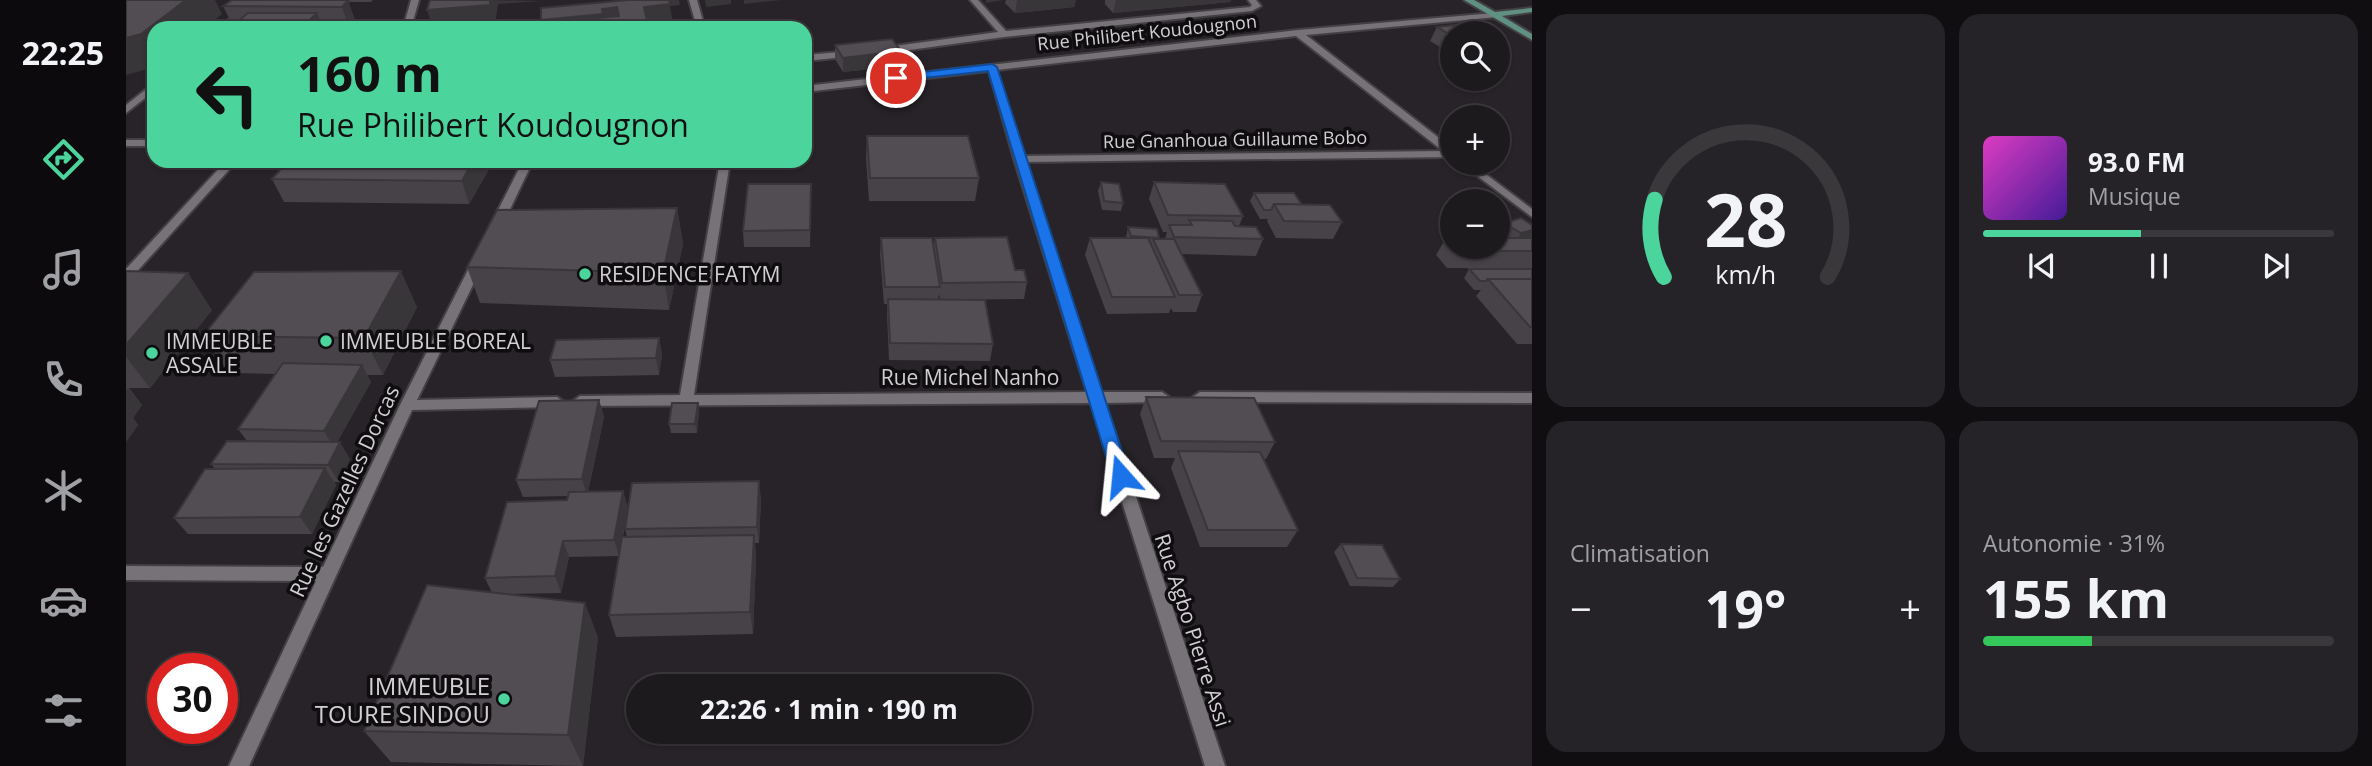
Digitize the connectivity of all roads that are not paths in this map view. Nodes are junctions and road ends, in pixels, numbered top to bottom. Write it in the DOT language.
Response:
graph roads {
  1 [pos="257,0"];
  2 [pos="415,0"];
  3 [pos="693,0"];
  4 [pos="974,0"];
  5 [pos="1252,0"];
  6 [pos="1468,0"];
  7 [pos="1532,10"];
  8 [pos="1494,15"];
  9 [pos="232,21"];
  10 [pos="409,21"];
  11 [pos="699,21"];
  12 [pos="1298,33"];
  13 [pos="1004,34"];
  14 [pos="1532,37"];
  15 [pos="812,58"];
  16 [pos="992,67"];
  17 [pos="865,70"];
  18 [pos="872,81"];
  19 [pos="812,88"];
  20 [pos="147,92"];
  21 [pos="126,110"];
  22 [pos="126,143"];
  23 [pos="147,143"];
  24 [pos="1440,144"];
  25 [pos="1440,153"];
  26 [pos="1019,159"];
  27 [pos="226,168"];
  28 [pos="525,168"];
  29 [pos="724,168"];
  30 [pos="1481,175"];
  31 [pos="1532,214"];
  32 [pos="126,276"];
  33 [pos="1096,397"];
  34 [pos="1532,398"];
  35 [pos="685,399"];
  36 [pos="408,405"];
  37 [pos="126,573"];
  38 [pos="329,574"];
  39 [pos="239,766"];
  40 [pos="1215,766"];
  1 -- 9 [label="street"];
  2 -- 10 [label="street"];
  3 -- 11 [label="street"];
  4 -- 13 [label="street"];
  5 -- 13 [label="street"];
  6 -- 8 [label="main road"];
  7 -- 8 [label="main road"];
  8 -- 12 [label="street, Rue Philibert Koudougnon"];
  8 -- 14 [label="main road"];
  12 -- 16 [label="street, Rue Philibert Koudougnon"];
  12 -- 24 [label="street"];
  13 -- 15 [label="street"];
  16 -- 18 [label="street, Rue Philibert Koudougnon"];
  16 -- 26 [label="street, Rue Agbo Pierre Assi"];
  17 -- 18 [label="street"];
  18 -- 19 [label="street, Rue Philibert Koudougnon"];
  20 -- 21 [label="street"];
  22 -- 23 [label="street"];
  25 -- 26 [label="street, Rue Gnanhoua Guillaume Bobo"];
  26 -- 33 [label="street, Rue Agbo Pierre Assi"];
  27 -- 32 [label="street"];
  28 -- 36 [label="street, Rue les Gazelles Dorcas"];
  29 -- 35 [label="street"];
  30 -- 31 [label="street"];
  33 -- 34 [label="street, Rue Michel Nanho"];
  33 -- 35 [label="street, Rue Michel Nanho"];
  33 -- 40 [label="street, Rue Agbo Pierre Assi"];
  35 -- 36 [label="street, Rue Michel Nanho"];
  36 -- 38 [label="street, Rue les Gazelles Dorcas"];
  37 -- 38 [label="street"];
  38 -- 39 [label="street, Rue les Gazelles Dorcas"];
}
